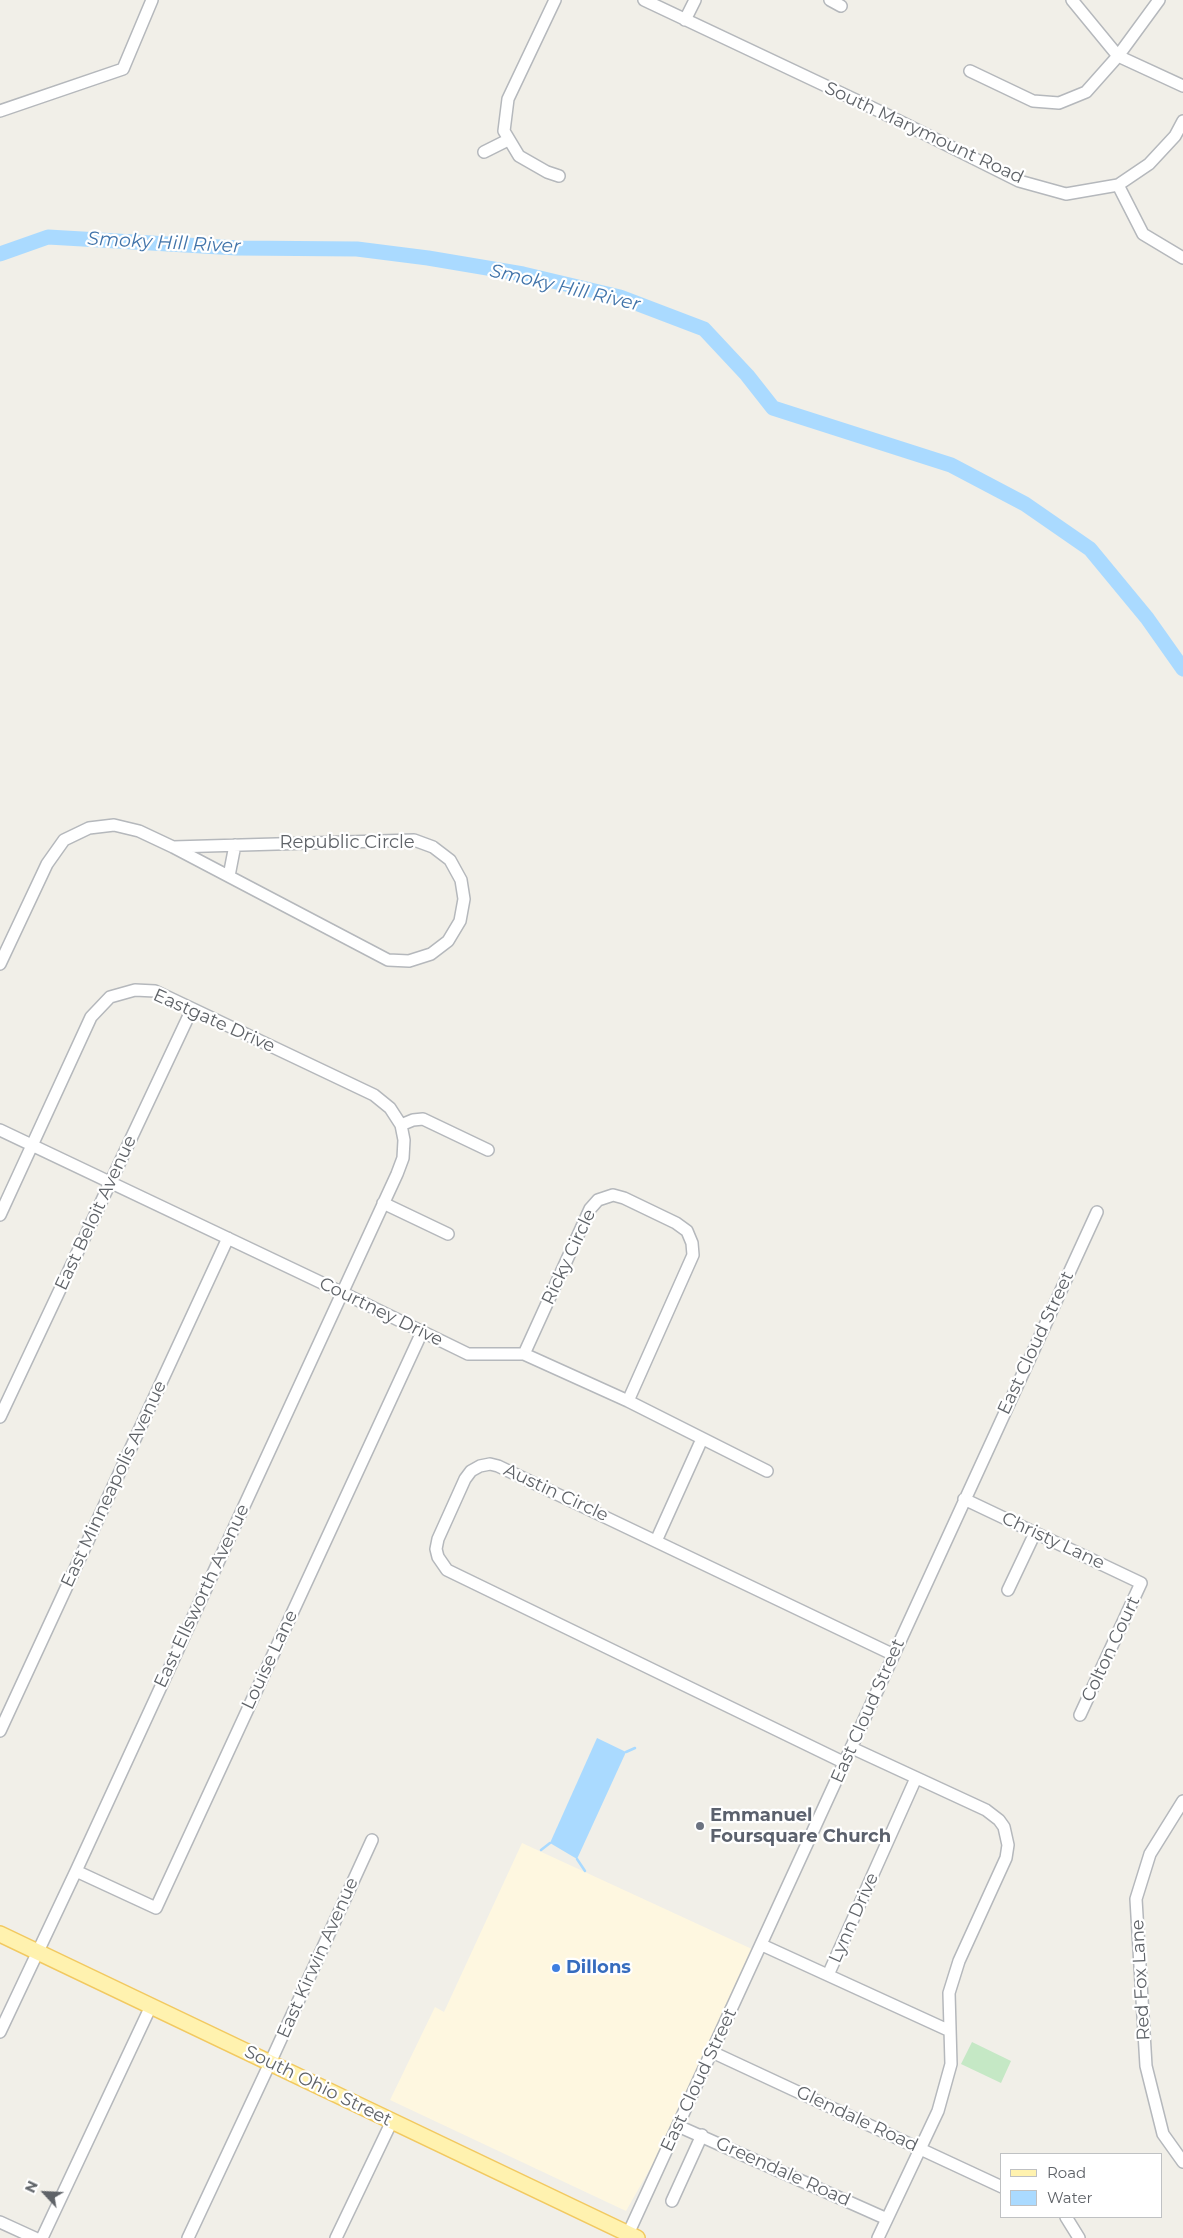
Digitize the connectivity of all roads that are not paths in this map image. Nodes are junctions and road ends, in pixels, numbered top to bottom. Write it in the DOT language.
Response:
graph roads {
  1 [pos="152,0"];
  2 [pos="554,0"];
  3 [pos="644,0"];
  4 [pos="695,0"];
  5 [pos="830,0"];
  6 [pos="1072,0"];
  7 [pos="1159,0"];
  8 [pos="841,6"];
  9 [pos="686,20"];
  10 [pos="1118,56"];
  11 [pos="970,70"];
  12 [pos="1183,86"];
  13 [pos="0,111"];
  14 [pos="1183,121"];
  15 [pos="508,140"];
  16 [pos="484,152"];
  17 [pos="559,176"];
  18 [pos="1118,185"];
  19 [pos="1183,258"];
  20 [pos="235,845"];
  21 [pos="173,847"];
  22 [pos="228,876"];
  23 [pos="0,964"];
  24 [pos="192,1009"];
  25 [pos="400,1125"];
  26 [pos="0,1130"];
  27 [pos="32,1145"];
  28 [pos="488,1150"];
  29 [pos="403,1158"];
  30 [pos="111,1182"];
  31 [pos="383,1203"];
  32 [pos="1097,1212"];
  33 [pos="0,1214"];
  34 [pos="448,1234"];
  35 [pos="228,1238"];
  36 [pos="342,1292"];
  37 [pos="422,1332"];
  38 [pos="524,1354"];
  39 [pos="628,1400"];
  40 [pos="0,1417"];
  41 [pos="702,1438"];
  42 [pos="767,1471"];
  43 [pos="964,1499"];
  44 [pos="1035,1533"];
  45 [pos="656,1541"];
  46 [pos="1141,1583"];
  47 [pos="1008,1590"];
  48 [pos="894,1655"];
  49 [pos="1080,1715"];
  50 [pos="0,1731"];
  51 [pos="852,1748"];
  52 [pos="845,1763"];
  53 [pos="916,1778"];
  54 [pos="1183,1801"];
  55 [pos="372,1840"];
  56 [pos="76,1871"];
  57 [pos="0,1934"];
  58 [pos="762,1945"];
  59 [pos="38,1953"];
  60 [pos="828,1975"];
  61 [pos="151,2006"];
  62 [pos="950,2031"];
  63 [pos="0,2032"];
  64 [pos="712,2052"];
  65 [pos="270,2064"];
  66 [pos="392,2121"];
  67 [pos="678,2126"];
  68 [pos="702,2135"];
  69 [pos="920,2148"];
  70 [pos="1183,2162"];
  71 [pos="1000,2186"];
  72 [pos="672,2201"];
  73 [pos="1067,2218"];
  74 [pos="887,2219"];
  75 [pos="0,2222"];
  76 [pos="630,2237"];
  77 [pos="35,2238"];
  78 [pos="42,2238"];
  79 [pos="188,2238"];
  80 [pos="336,2238"];
  81 [pos="878,2238"];
  82 [pos="1079,2238"];
  1 -- 13 [label="street"];
  2 -- 15 [label="street"];
  3 -- 9 [label="street, South Marymount Road"];
  4 -- 9 [label="street"];
  5 -- 8 [label="street"];
  6 -- 10 [label="street"];
  7 -- 10 [label="street"];
  9 -- 18 [label="street, South Marymount Road"];
  10 -- 11 [label="street"];
  10 -- 12 [label="street"];
  14 -- 18 [label="street"];
  15 -- 16 [label="street"];
  15 -- 17 [label="street"];
  18 -- 19 [label="street"];
  20 -- 21 [label="street, Republic Circle"];
  20 -- 22 [label="street"];
  20 -- 22 [label="street, Republic Circle"];
  21 -- 22 [label="street, Republic Circle"];
  21 -- 23 [label="street, Republic Circle"];
  24 -- 25 [label="street, Eastgate Drive"];
  24 -- 27 [label="street, Eastgate Drive"];
  24 -- 30 [label="street, East Beloit Avenue"];
  25 -- 28 [label="street"];
  25 -- 29 [label="street, Eastgate Drive"];
  26 -- 27 [label="street, Courtney Drive"];
  27 -- 30 [label="street, Courtney Drive"];
  27 -- 33 [label="street, Eastgate Drive"];
  29 -- 31 [label="street, East Ellsworth Avenue"];
  30 -- 35 [label="street, Courtney Drive"];
  30 -- 40 [label="street, East Beloit Avenue"];
  31 -- 34 [label="street"];
  31 -- 36 [label="street, East Ellsworth Avenue"];
  32 -- 43 [label="street, East Cloud Street"];
  35 -- 36 [label="street, Courtney Drive"];
  35 -- 50 [label="street, East Minneapolis Avenue"];
  36 -- 37 [label="street, Courtney Drive"];
  36 -- 56 [label="street, East Ellsworth Avenue"];
  37 -- 38 [label="street, Courtney Drive"];
  37 -- 56 [label="street, Louise Lane"];
  38 -- 39 [label="street, Courtney Drive"];
  38 -- 39 [label="street, Ricky Circle"];
  39 -- 41 [label="street, Courtney Drive"];
  41 -- 42 [label="street, Courtney Drive"];
  41 -- 45 [label="street"];
  43 -- 44 [label="street, Christy Lane"];
  43 -- 48 [label="street, East Cloud Street"];
  44 -- 46 [label="street, Christy Lane"];
  44 -- 47 [label="street"];
  45 -- 48 [label="street, Austin Circle"];
  45 -- 52 [label="street, Austin Circle"];
  46 -- 49 [label="street, Colton Court"];
  48 -- 51 [label="street, East Cloud Street"];
  51 -- 52 [label="street, East Cloud Street"];
  51 -- 53 [label="street"];
  52 -- 58 [label="street, East Cloud Street"];
  53 -- 60 [label="street, Lynn Drive"];
  53 -- 62 [label="street"];
  54 -- 70 [label="street, Red Fox Lane"];
  55 -- 65 [label="street, East Kirwin Avenue"];
  56 -- 59 [label="street, East Ellsworth Avenue"];
  57 -- 59 [label="main road, South Ohio Street"];
  58 -- 60 [label="street"];
  58 -- 64 [label="street, East Cloud Street"];
  59 -- 61 [label="main road, South Ohio Street"];
  59 -- 63 [label="street, East Ellsworth Avenue"];
  60 -- 62 [label="street"];
  61 -- 65 [label="main road, South Ohio Street"];
  61 -- 78 [label="street"];
  62 -- 69 [label="street"];
  64 -- 67 [label="street, East Cloud Street"];
  64 -- 69 [label="street, Glendale Road"];
  65 -- 66 [label="main road, South Ohio Street"];
  65 -- 79 [label="street, East Kirwin Avenue"];
  66 -- 76 [label="main road, South Ohio Street"];
  66 -- 80 [label="street"];
  67 -- 68 [label="street, Greendale Road"];
  67 -- 76 [label="street, East Cloud Street"];
  68 -- 72 [label="street"];
  68 -- 74 [label="street, Greendale Road"];
  69 -- 71 [label="street, Glendale Road"];
  69 -- 74 [label="street"];
  73 -- 82 [label="street"];
  74 -- 81 [label="street"];
  75 -- 77 [label="street"];
}
